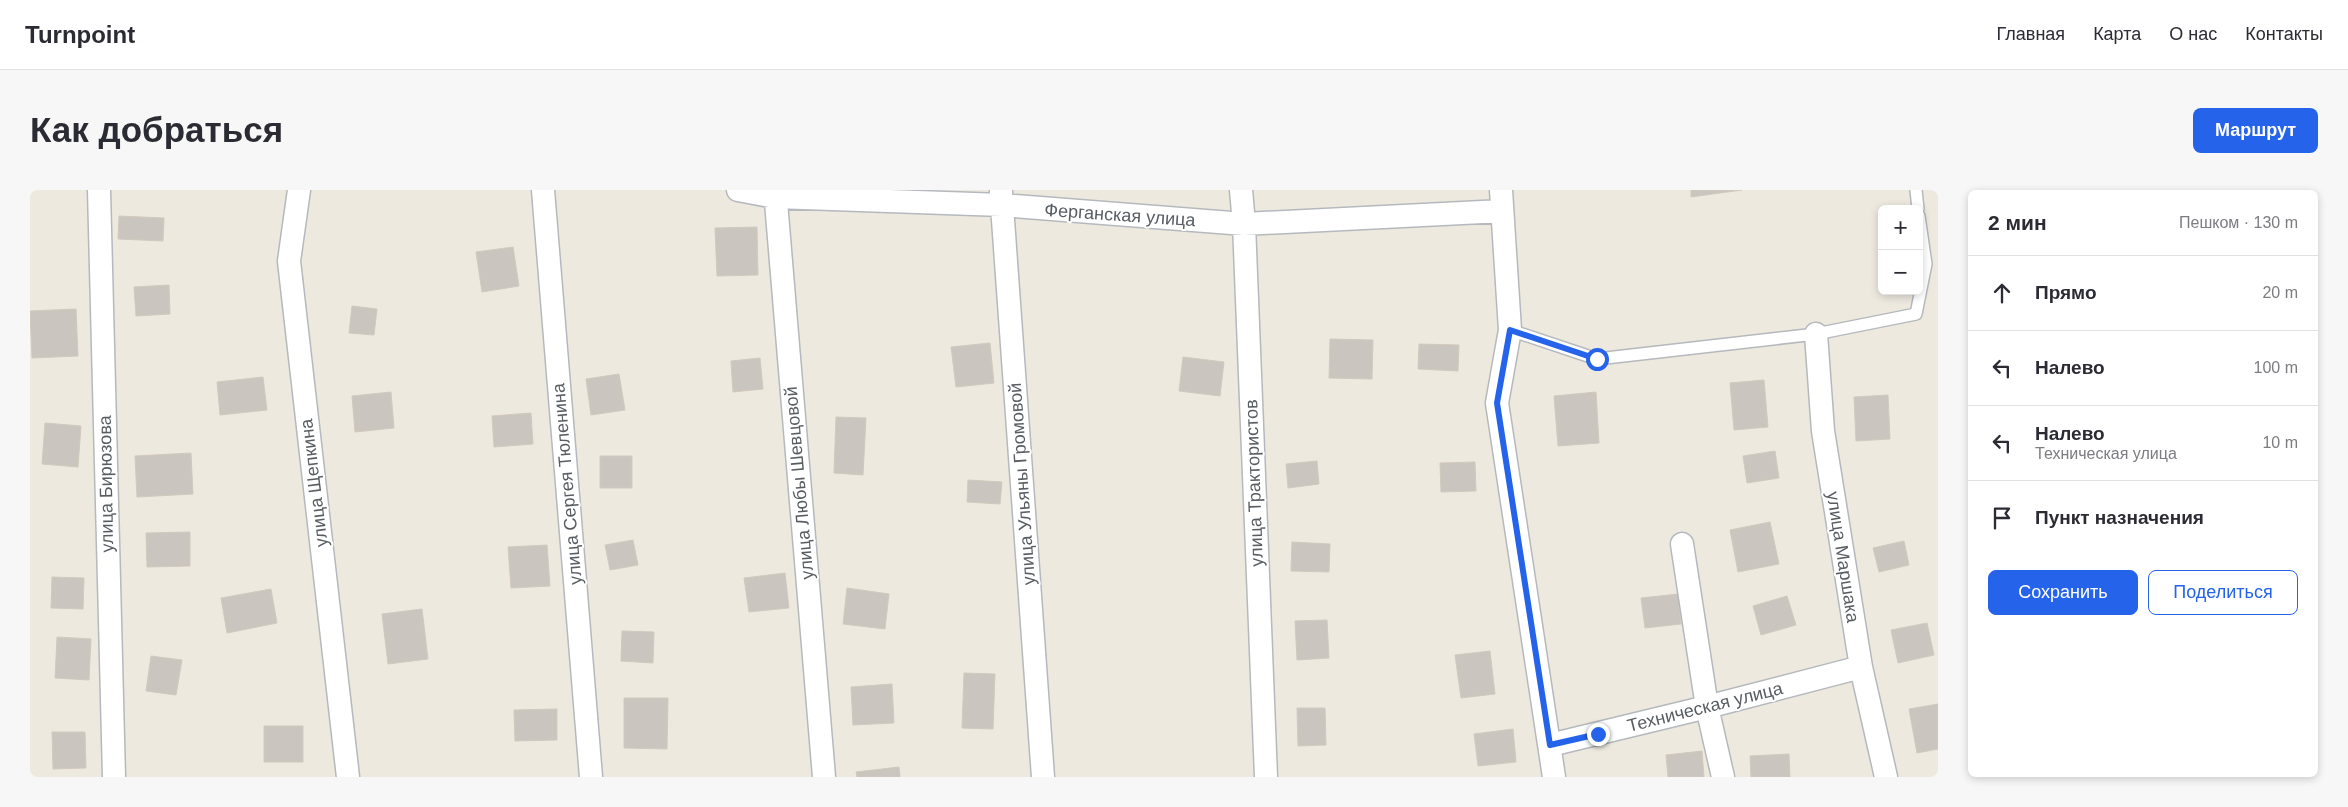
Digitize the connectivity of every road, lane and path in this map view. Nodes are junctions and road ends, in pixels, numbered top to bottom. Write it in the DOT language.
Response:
graph roads {
  1 [pos="99,190"];
  2 [pos="299,190"];
  3 [pos="543,190"];
  4 [pos="738,190"];
  5 [pos="1241,190"];
  6 [pos="1916,190"];
  7 [pos="775,193"];
  8 [pos="1001,198"];
  9 [pos="1502,201"];
  10 [pos="1918,205"];
  11 [pos="1244,224"];
  12 [pos="1923,243"];
  13 [pos="1510,330"];
  14 [pos="1816,334"];
  15 [pos="1682,544"];
  16 [pos="1861,667"];
  17 [pos="1707,707"];
  18 [pos="1550,745"];
  19 [pos="114,777"];
  20 [pos="348,777"];
  21 [pos="591,777"];
  22 [pos="824,777"];
  23 [pos="1043,777"];
  24 [pos="1266,777"];
  25 [pos="1554,777"];
  26 [pos="1722,777"];
  27 [pos="1886,777"];
  1 -- 19 [label="street, улица Бирюзова"];
  2 -- 20 [label="street, улица Щепкина"];
  3 -- 21 [label="street, улица Сергея Тюленина"];
  4 -- 7 [label="street, Ферганская улица"];
  5 -- 11 [label="street, улица Трактористов"];
  6 -- 10 [label="lane"];
  7 -- 8 [label="street, Ферганская улица"];
  7 -- 22 [label="street, улица Любы Шевцовой"];
  8 -- 11 [label="street, Ферганская улица"];
  8 -- 23 [label="street, улица Ульяны Громовой"];
  9 -- 11 [label="street, Ферганская улица"];
  9 -- 13 [label="street"];
  11 -- 24 [label="street, улица Трактористов"];
  12 -- 14 [label="lane"];
  13 -- 14 [label="lane"];
  13 -- 18 [label="street"];
  14 -- 16 [label="street, улица Маршака"];
  15 -- 17 [label="street"];
  16 -- 17 [label="street, Техническая улица"];
  16 -- 27 [label="street, улица Маршака"];
  17 -- 18 [label="street, Техническая улица"];
  17 -- 26 [label="street"];
  18 -- 25 [label="street"];
}
